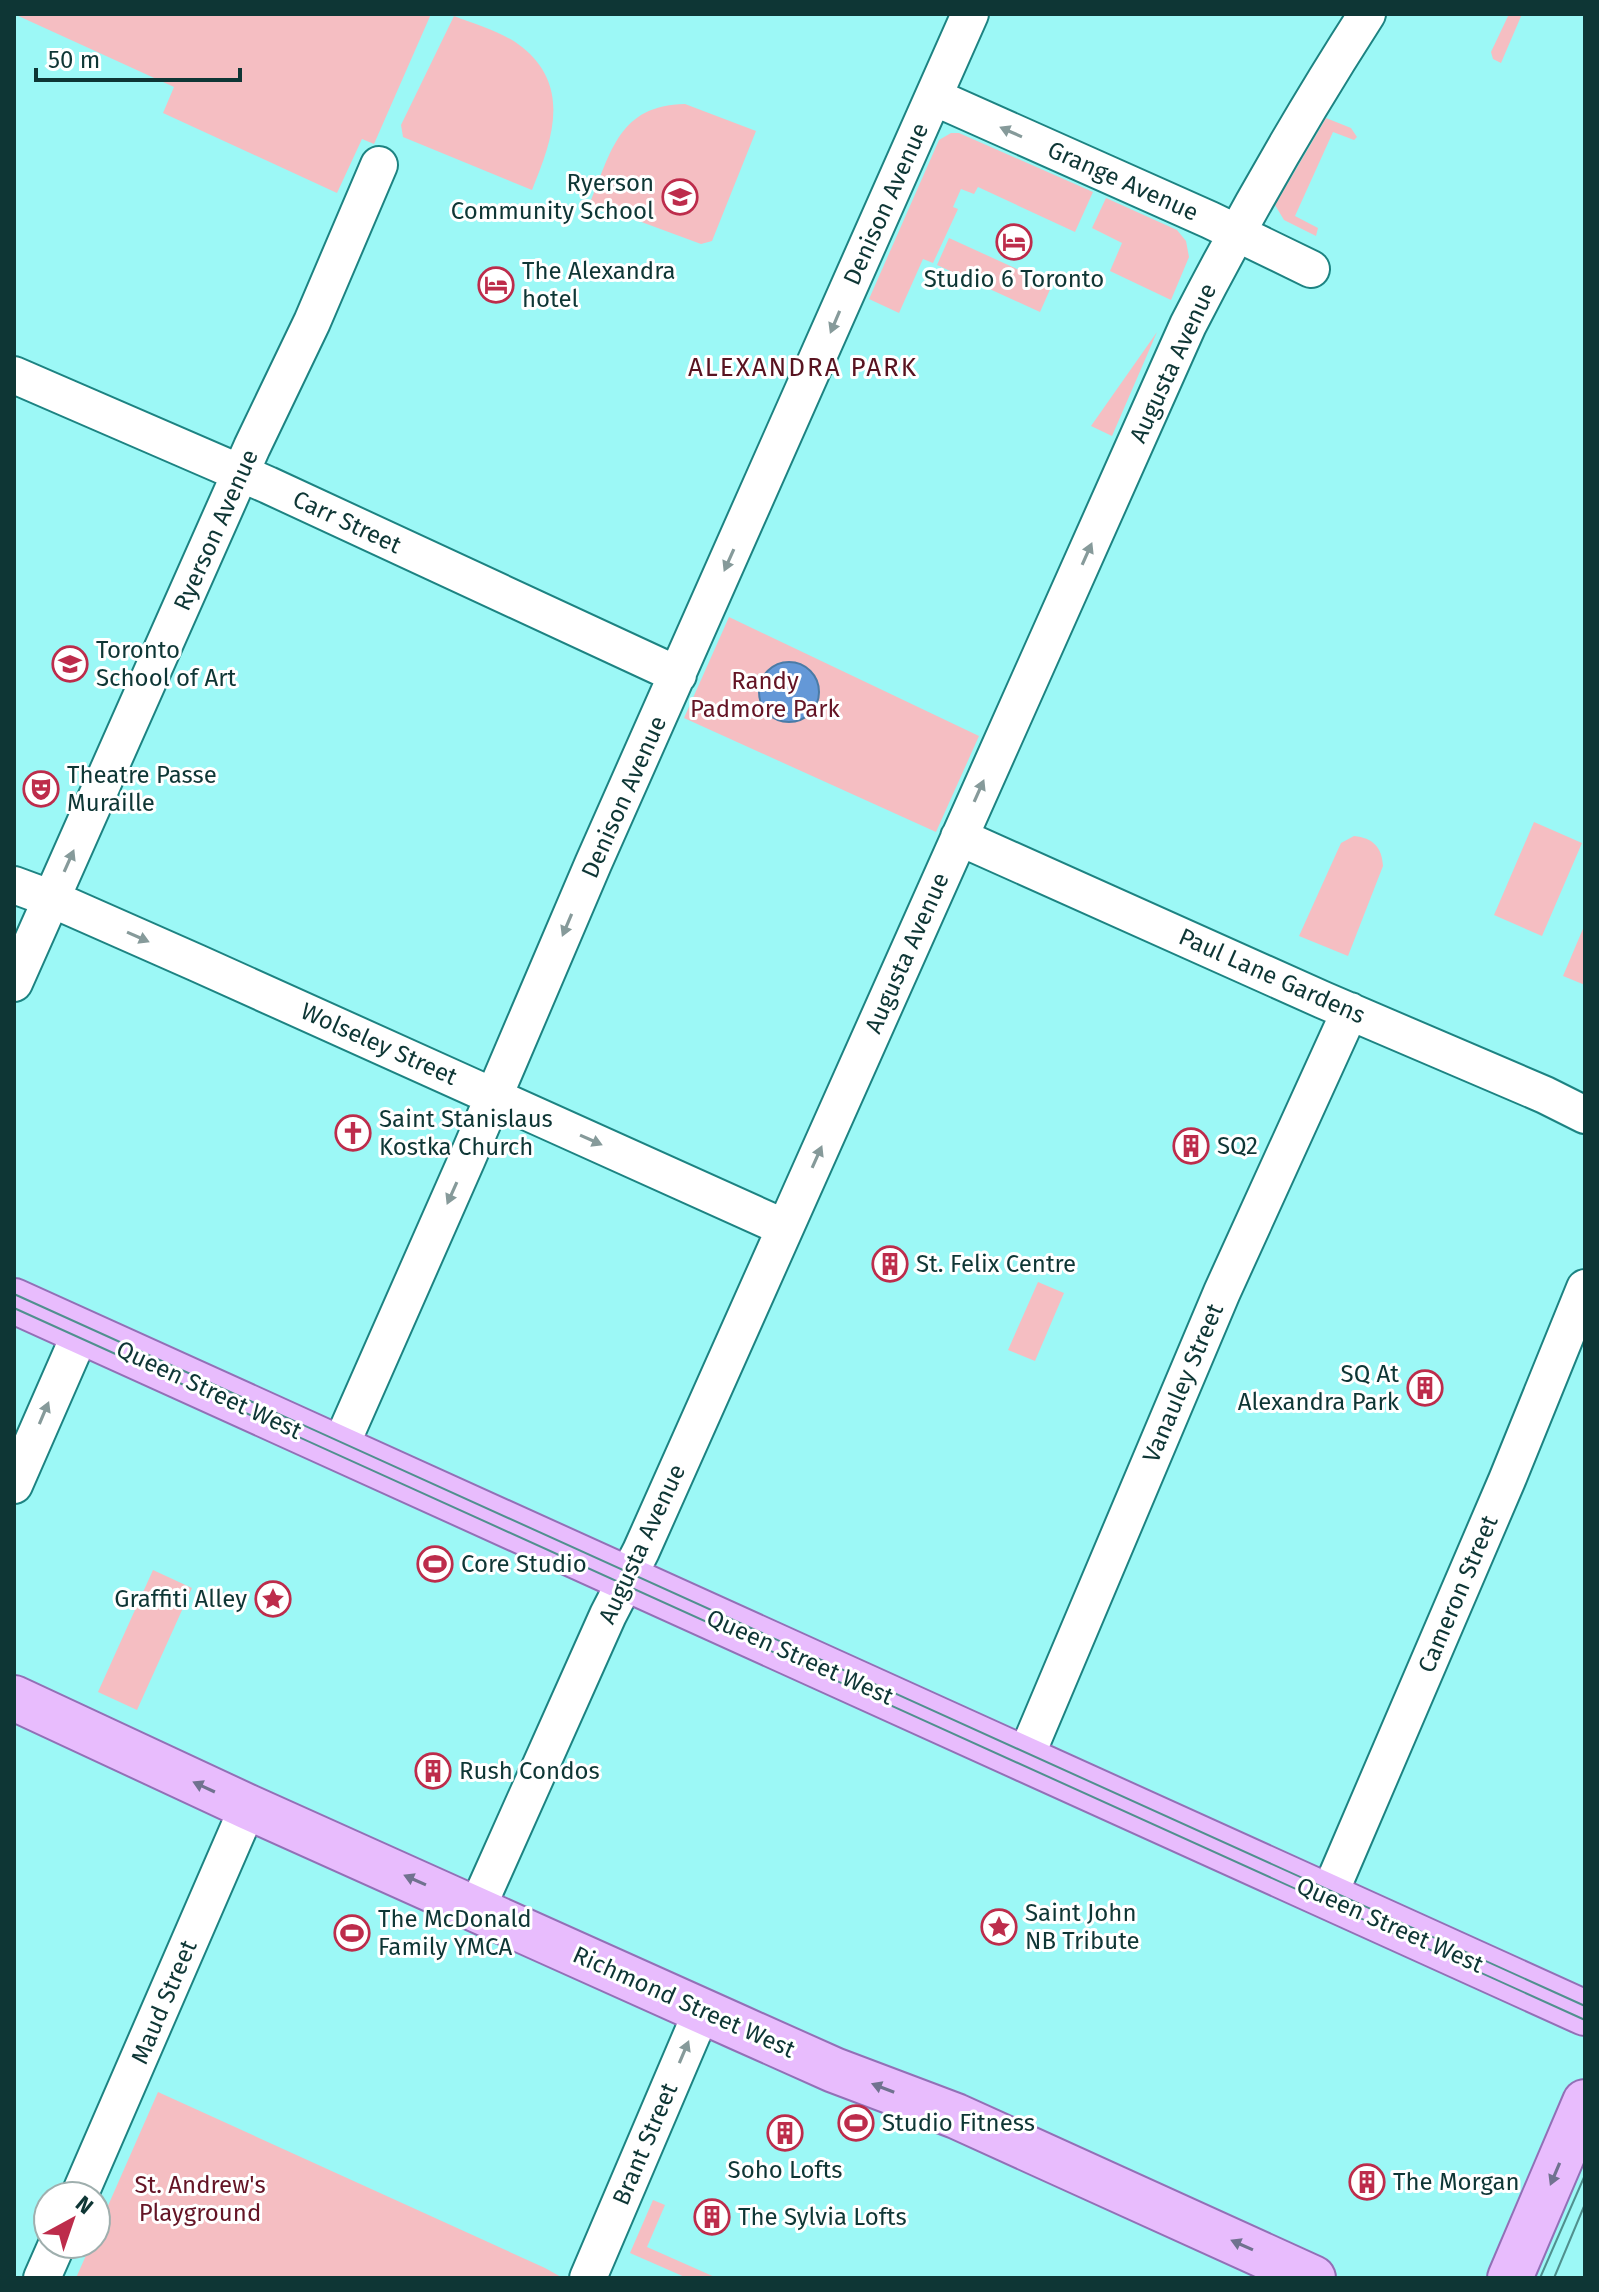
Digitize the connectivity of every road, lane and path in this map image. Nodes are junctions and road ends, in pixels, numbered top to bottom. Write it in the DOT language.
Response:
graph roads {
  1 [pos="970,14"];
  2 [pos="1367,14"];
  3 [pos="934,97"];
  4 [pos="379,165"];
  5 [pos="1236,232"];
  6 [pos="1311,269"];
  7 [pos="14,375"];
  8 [pos="241,474"];
  9 [pos="678,675"];
  10 [pos="959,837"];
  11 [pos="14,885"];
  12 [pos="52,899"];
  13 [pos="14,983"];
  14 [pos="1350,1011"];
  15 [pos="494,1096"];
  16 [pos="1585,1115"];
  17 [pos="785,1228"];
  18 [pos="1585,1288"];
  19 [pos="14,1301"];
  20 [pos="81,1332"];
  21 [pos="339,1449"];
  22 [pos="14,1485"];
  23 [pos="626,1579"];
  24 [pos="14,1698"];
  25 [pos="1025,1758"];
  26 [pos="248,1807"];
  27 [pos="1328,1897"];
  28 [pos="477,1908"];
  29 [pos="702,2011"];
  30 [pos="1585,2013"];
  31 [pos="1585,2102"];
  32 [pos="86,2180"];
  33 [pos="594,2276"];
  34 [pos="1313,2278"];
  35 [pos="1510,2278"];
  1 -- 3 [label="street, Denison Avenue"];
  2 -- 5 [label="street, Augusta Avenue"];
  5 -- 3 [label="street, Grange Avenue, one-way"];
  3 -- 9 [label="street, Denison Avenue, one-way"];
  4 -- 8 [label="street, Ryerson Avenue"];
  5 -- 6 [label="street, Grange Avenue"];
  10 -- 5 [label="street, Augusta Avenue, one-way"];
  7 -- 8 [label="street, Carr Street"];
  8 -- 9 [label="street, Carr Street"];
  12 -- 8 [label="street, Ryerson Avenue, one-way"];
  9 -- 15 [label="street, Denison Avenue, one-way"];
  10 -- 14 [label="street, Paul Lane Gardens"];
  17 -- 10 [label="street, Augusta Avenue, one-way"];
  11 -- 12 [label="street, Wolseley Street"];
  12 -- 13 [label="street, Ryerson Avenue"];
  12 -- 15 [label="street, Wolseley Street, one-way"];
  14 -- 16 [label="street, Paul Lane Gardens"];
  14 -- 25 [label="street, Vanauley Street"];
  15 -- 17 [label="street, Wolseley Street, one-way"];
  15 -- 21 [label="street, Denison Avenue, one-way"];
  17 -- 23 [label="street, Augusta Avenue"];
  18 -- 27 [label="street, Cameron Street"];
  19 -- 20 [label="main road, Queen Street West"];
  20 -- 21 [label="main road, Queen Street West"];
  22 -- 20 [label="street, one-way"];
  21 -- 23 [label="main road, Queen Street West"];
  23 -- 25 [label="main road, Queen Street West"];
  23 -- 28 [label="street, Augusta Avenue"];
  26 -- 24 [label="main road, Richmond Street West, one-way"];
  25 -- 27 [label="main road, Queen Street West"];
  28 -- 26 [label="main road, Richmond Street West, one-way"];
  26 -- 32 [label="street, Maud Street"];
  27 -- 30 [label="main road, Queen Street West"];
  28 -- 29 [label="main road, Richmond Street West"];
  33 -- 29 [label="street, Brant Street, one-way"];
  34 -- 29 [label="main road, Richmond Street West, one-way"];
  31 -- 35 [label="main road, one-way"];
}
